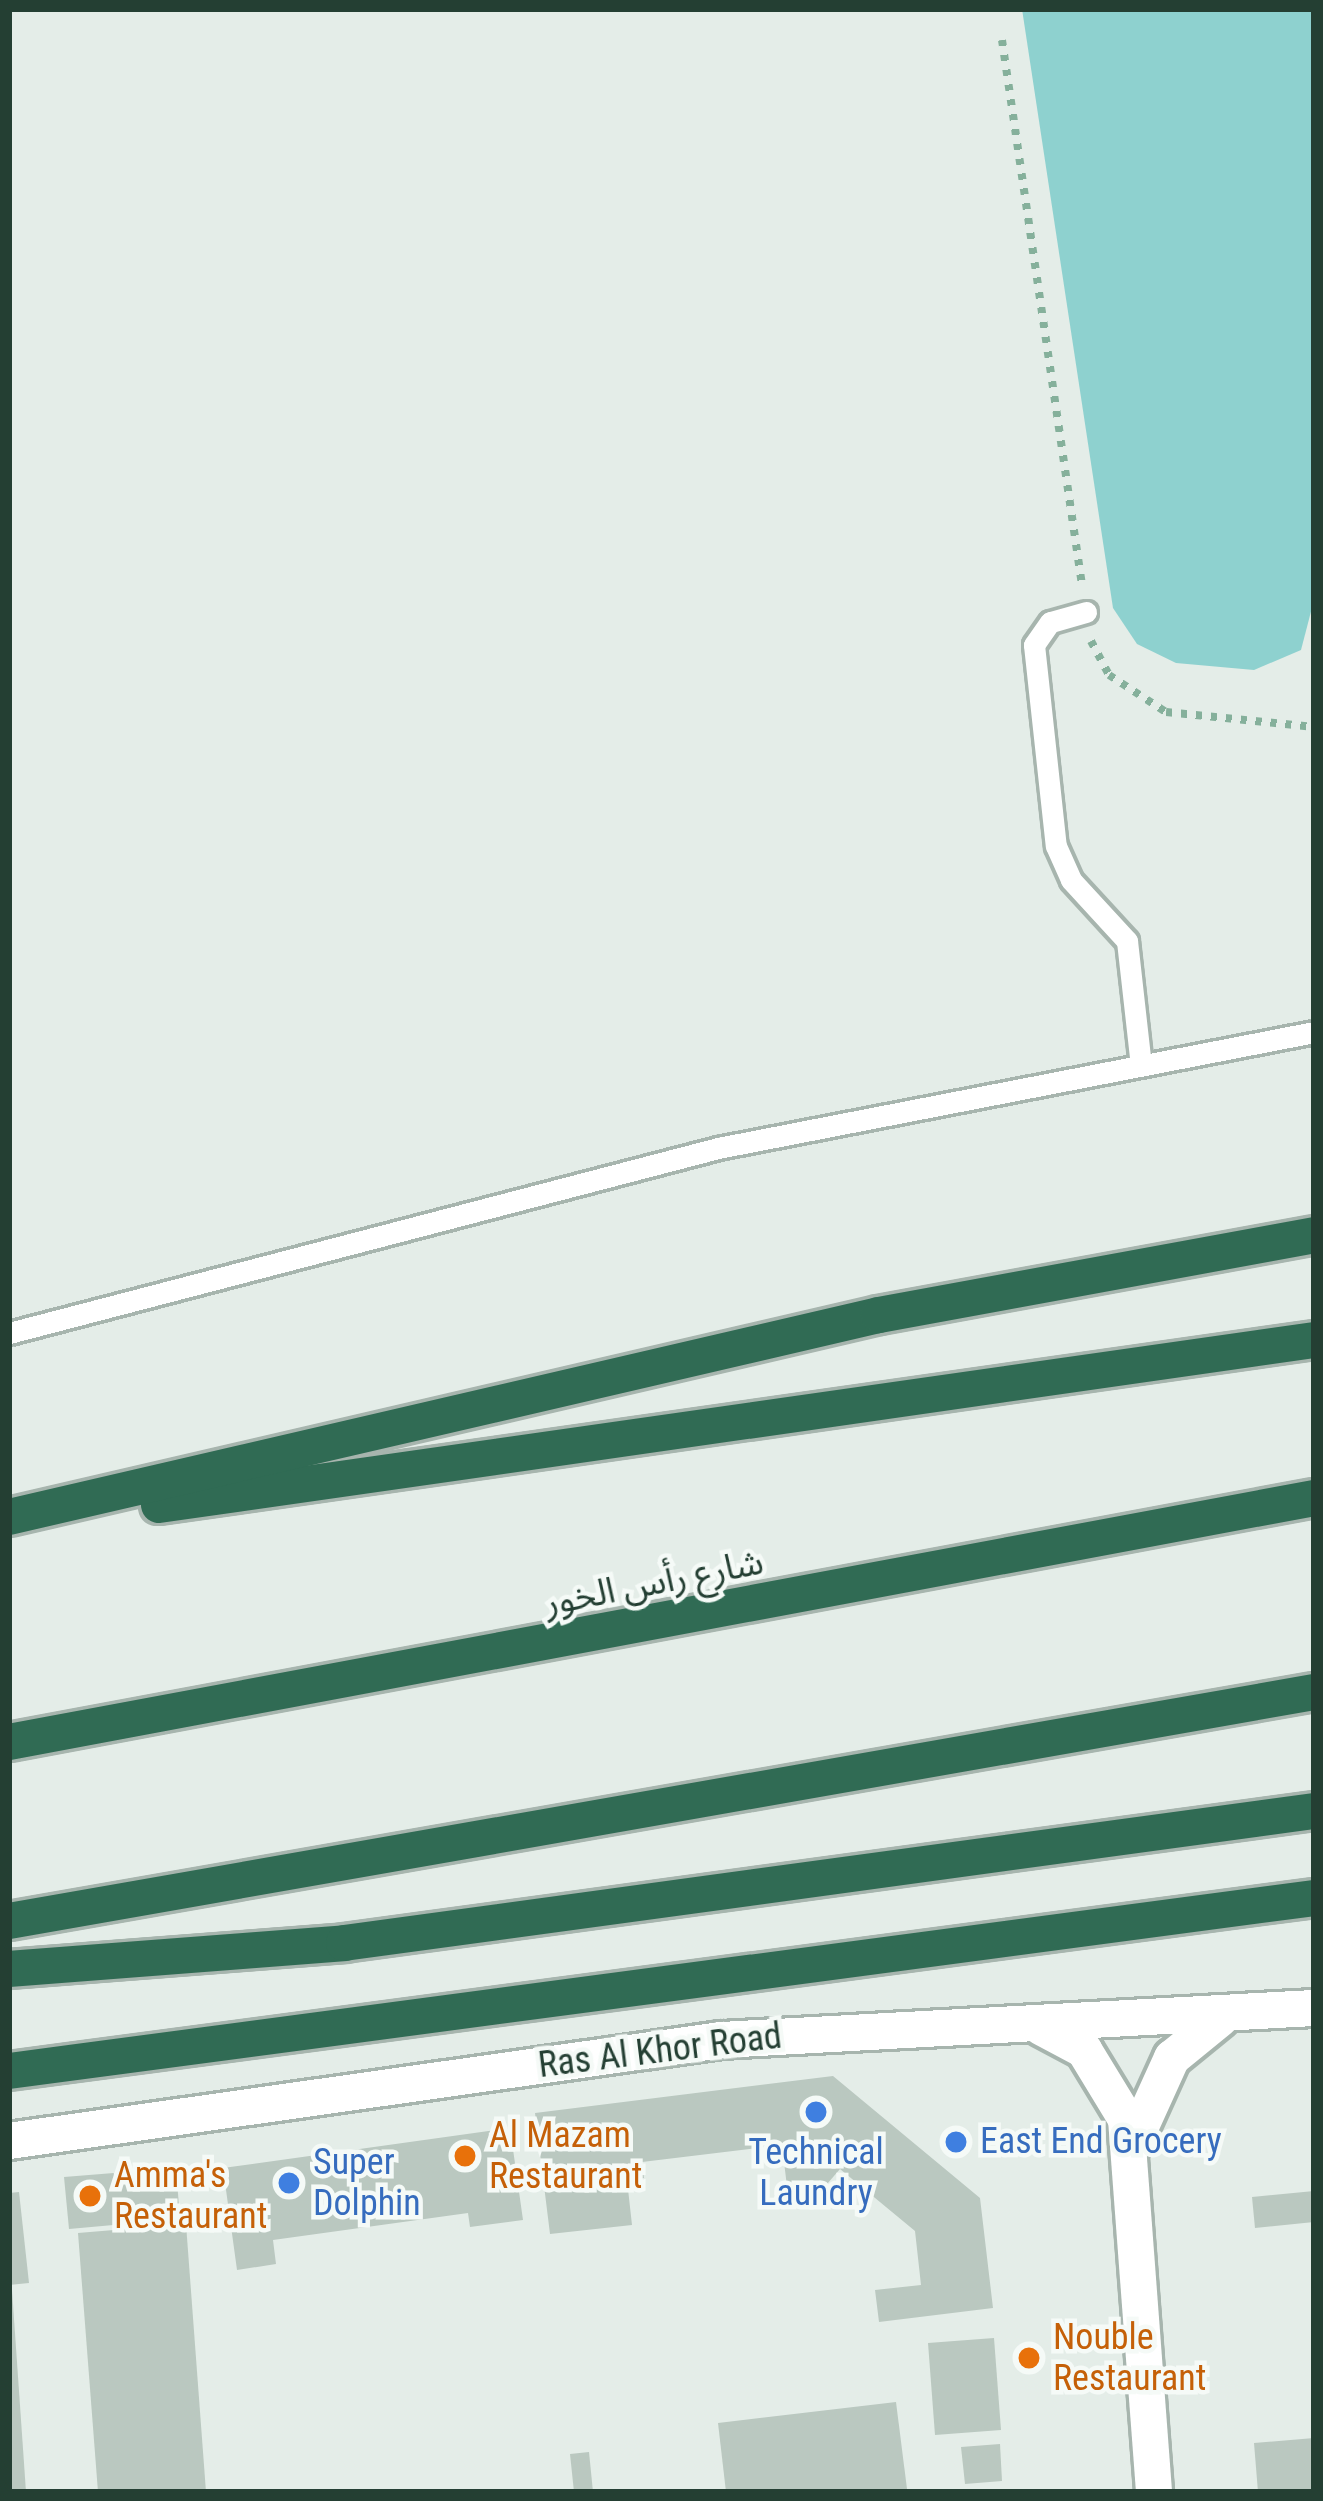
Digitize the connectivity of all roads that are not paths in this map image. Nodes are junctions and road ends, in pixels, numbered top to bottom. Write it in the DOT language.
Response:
graph roads {
  1 [pos="1086,612"];
  2 [pos="1314,1032"];
  3 [pos="1142,1065"];
  4 [pos="1314,1235"];
  5 [pos="9,1333"];
  6 [pos="1314,1340"];
  7 [pos="1314,1498"];
  8 [pos="9,1517"];
  9 [pos="9,1527"];
  10 [pos="1314,1692"];
  11 [pos="9,1742"];
  12 [pos="1314,1811"];
  13 [pos="1314,1898"];
  14 [pos="9,1921"];
  15 [pos="1314,1924"];
  16 [pos="983,1945"];
  17 [pos="9,1969"];
  18 [pos="1314,2008"];
  19 [pos="1220,2019"];
  20 [pos="1037,2025"];
  21 [pos="9,2072"];
  22 [pos="9,2141"];
  23 [pos="1132,2146"];
  24 [pos="1154,2492"];
  1 -- 3 [label="lane"];
  2 -- 3 [label="lane"];
  3 -- 5 [label="lane"];
  4 -- 8 [label="highway"];
  6 -- 9 [label="highway"];
  7 -- 11 [label="highway, شارع رأس الخور"];
  10 -- 14 [label="highway"];
  12 -- 17 [label="highway"];
  13 -- 16 [label="highway"];
  15 -- 16 [label="highway"];
  16 -- 21 [label="highway"];
  18 -- 19 [label="street, Ras Al Khor Road"];
  19 -- 20 [label="street, Ras Al Khor Road"];
  19 -- 23 [label="street"];
  20 -- 22 [label="street, Ras Al Khor Road"];
  20 -- 23 [label="street"];
  23 -- 24 [label="street"];
}
